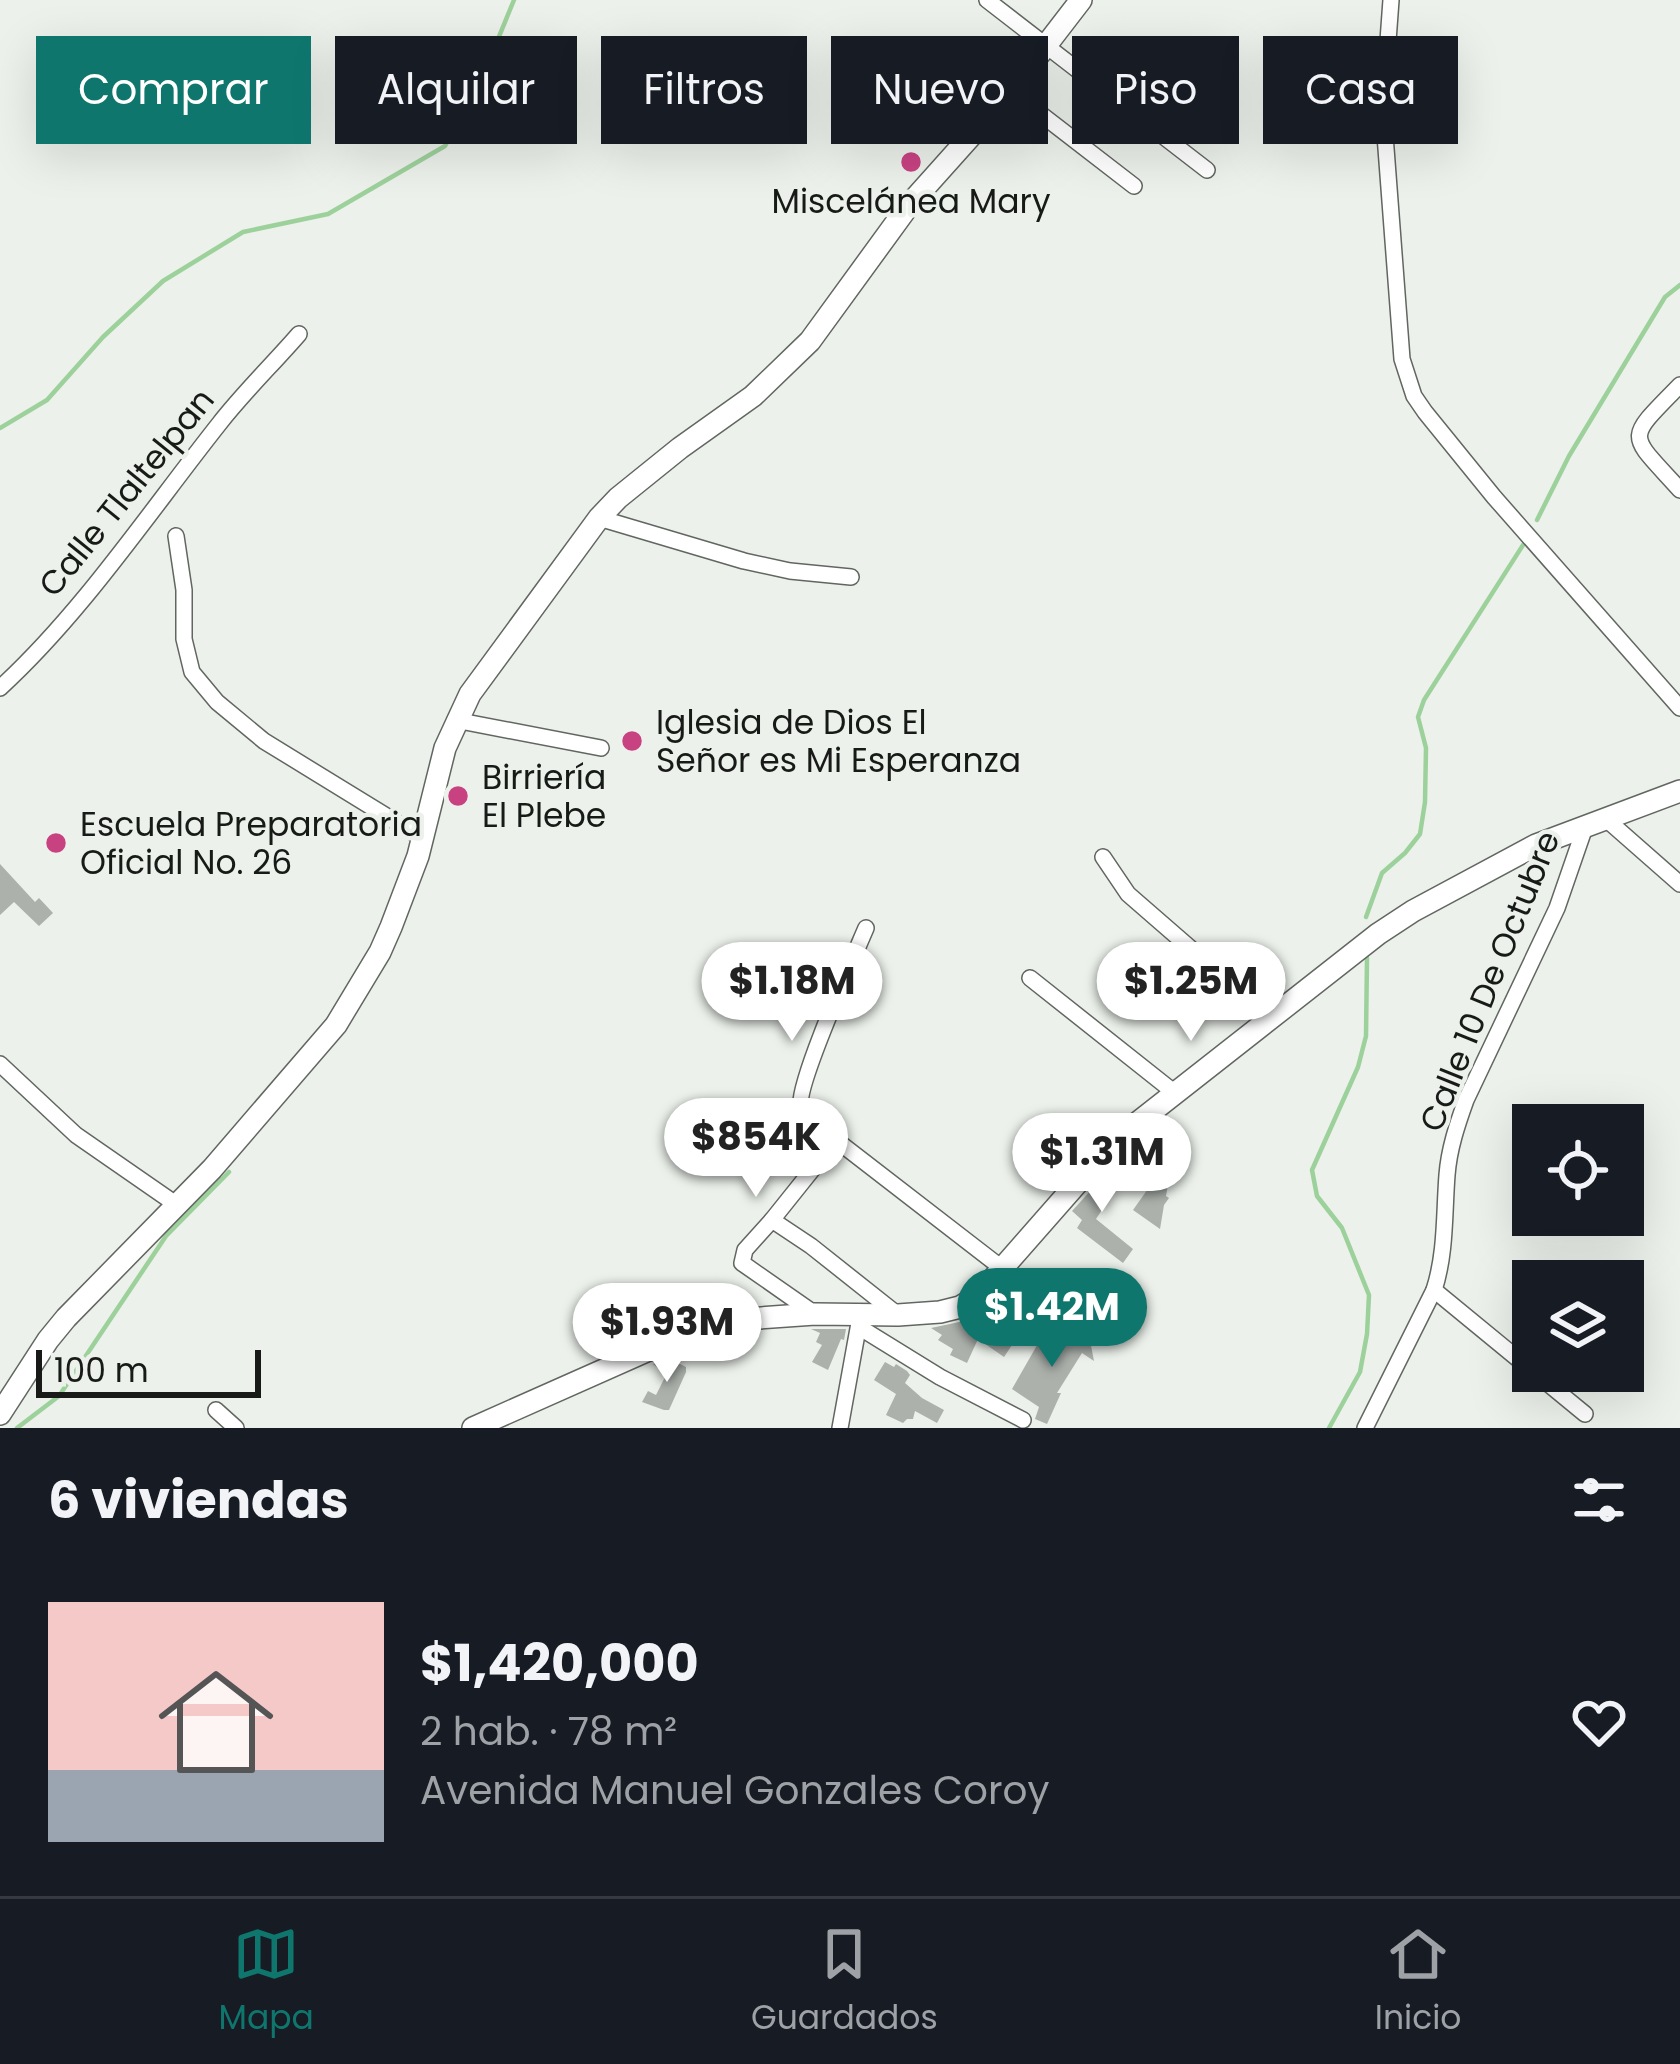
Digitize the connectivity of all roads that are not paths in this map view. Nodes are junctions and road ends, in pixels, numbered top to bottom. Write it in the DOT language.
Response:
graph roads {
  1 [pos="987,0"];
  2 [pos="1081,0"];
  3 [pos="1391,0"];
  4 [pos="1034,36"];
  5 [pos="1048,42"];
  6 [pos="1048,47"];
  7 [pos="1048,119"];
  8 [pos="963,144"];
  9 [pos="1207,170"];
  10 [pos="1135,186"];
  11 [pos="299,334"];
  12 [pos="1680,386"];
  13 [pos="1680,490"];
  14 [pos="599,518"];
  15 [pos="176,536"];
  16 [pos="850,577"];
  17 [pos="0,688"];
  18 [pos="1680,707"];
  19 [pos="455,721"];
  20 [pos="602,748"];
  21 [pos="1680,791"];
  22 [pos="1595,823"];
  23 [pos="422,838"];
  24 [pos="1103,857"];
  25 [pos="1680,884"];
  26 [pos="866,928"];
  27 [pos="1030,978"];
  28 [pos="1265,1022"];
  29 [pos="0,1064"];
  30 [pos="1174,1093"];
  31 [pos="836,1140"];
  32 [pos="177,1205"];
  33 [pos="772,1220"];
  34 [pos="1003,1269"];
  35 [pos="1434,1290"];
  36 [pos="815,1314"];
  37 [pos="898,1315"];
  38 [pos="859,1321"];
  39 [pos="2,1404"];
  40 [pos="216,1410"];
  41 [pos="1585,1414"];
  42 [pos="1023,1420"];
  43 [pos="236,1428"];
  44 [pos="473,1428"];
  45 [pos="840,1428"];
  46 [pos="1366,1428"];
  1 -- 4 [label="street"];
  2 -- 5 [label="main road"];
  3 -- 18 [label="street"];
  6 -- 9 [label="street"];
  7 -- 10 [label="street"];
  8 -- 14 [label="main road"];
  11 -- 17 [label="street, Calle Tlaltelpan"];
  12 -- 13 [label="street"];
  14 -- 16 [label="street"];
  14 -- 19 [label="main road"];
  15 -- 23 [label="street"];
  19 -- 20 [label="street"];
  19 -- 23 [label="main road"];
  21 -- 22 [label="main road"];
  22 -- 25 [label="street"];
  22 -- 28 [label="main road"];
  22 -- 35 [label="street, Calle 10 De Octubre"];
  23 -- 32 [label="main road"];
  24 -- 28 [label="street"];
  26 -- 31 [label="street"];
  27 -- 30 [label="street"];
  28 -- 30 [label="main road"];
  29 -- 32 [label="street"];
  30 -- 34 [label="main road"];
  31 -- 33 [label="street"];
  31 -- 34 [label="street"];
  32 -- 39 [label="main road"];
  33 -- 36 [label="street"];
  33 -- 37 [label="street"];
  34 -- 37 [label="main road"];
  35 -- 41 [label="street"];
  35 -- 46 [label="street, Calle 10 De Octubre"];
  36 -- 38 [label="main road"];
  36 -- 44 [label="main road"];
  37 -- 38 [label="main road"];
  38 -- 42 [label="street"];
  38 -- 45 [label="street"];
  40 -- 43 [label="street"];
}
